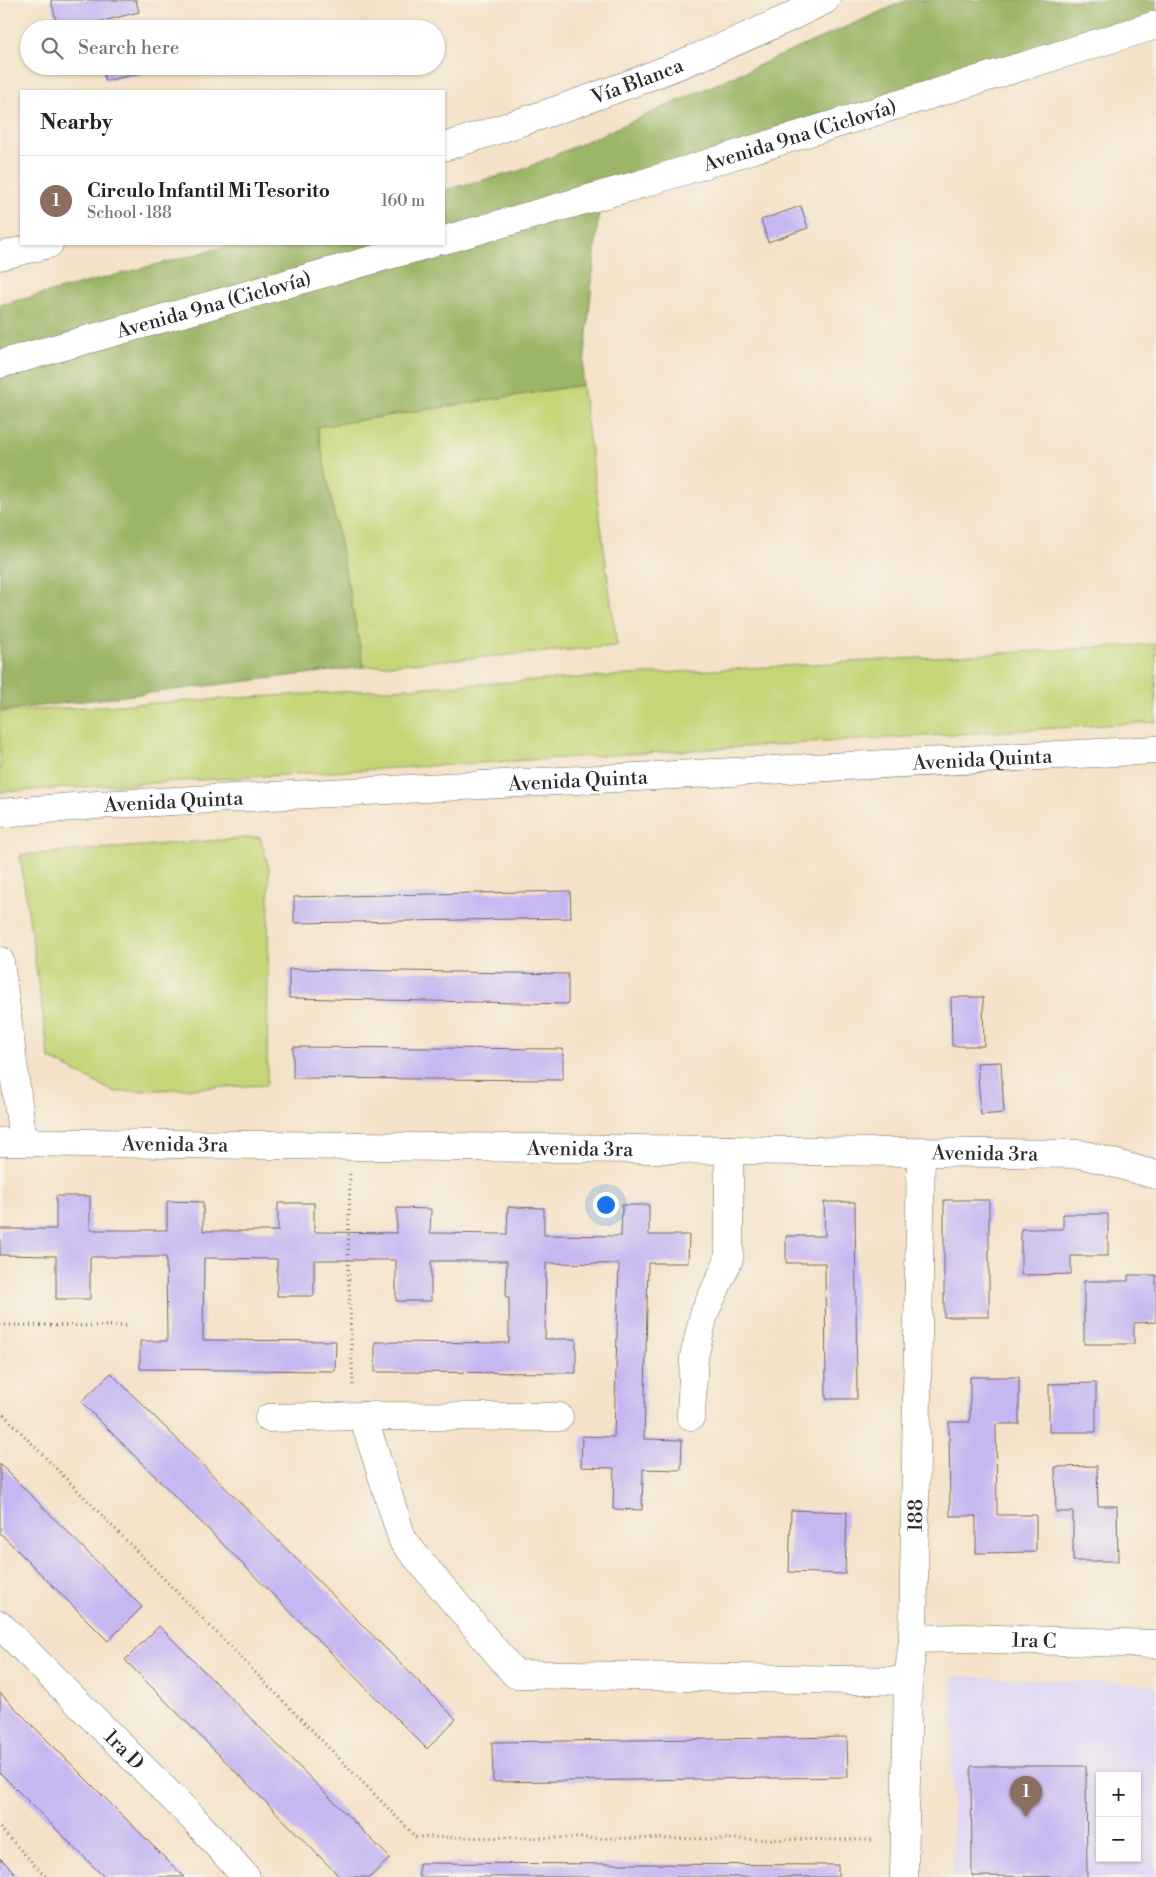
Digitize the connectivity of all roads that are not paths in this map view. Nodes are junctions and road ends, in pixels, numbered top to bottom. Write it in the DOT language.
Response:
graph roads {
  1 [pos="825,0"];
  2 [pos="1156,25"];
  3 [pos="445,148"];
  4 [pos="445,240"];
  5 [pos="45,245"];
  6 [pos="425,245"];
  7 [pos="0,256"];
  8 [pos="0,364"];
  9 [pos="1156,750"];
  10 [pos="0,813"];
  11 [pos="0,960"];
  12 [pos="12,1142"];
  13 [pos="729,1150"];
  14 [pos="921,1151"];
  15 [pos="1156,1175"];
  16 [pos="363,1416"];
  17 [pos="691,1416"];
  18 [pos="559,1417"];
  19 [pos="269,1418"];
  20 [pos="0,1625"];
  21 [pos="913,1639"];
  22 [pos="1156,1644"];
  23 [pos="908,1681"];
  24 [pos="246,1877"];
  25 [pos="904,1877"];
  1 -- 3 [label="main road, Vía Blanca"];
  2 -- 4 [label="main road, Avenida 9na (Ciclovía)"];
  5 -- 7 [label="main road"];
  6 -- 8 [label="main road, Avenida 9na (Ciclovía)"];
  9 -- 10 [label="main road, Avenida Quinta"];
  11 -- 12 [label="main road"];
  12 -- 13 [label="main road, Avenida 3ra"];
  13 -- 14 [label="main road, Avenida 3ra"];
  13 -- 17 [label="main road"];
  14 -- 15 [label="main road, Avenida 3ra"];
  14 -- 21 [label="main road, 188"];
  16 -- 18 [label="main road"];
  16 -- 19 [label="main road"];
  16 -- 23 [label="main road"];
  20 -- 24 [label="main road, 1ra D"];
  21 -- 22 [label="main road, 1ra C"];
  21 -- 23 [label="main road, 188"];
  23 -- 25 [label="main road, 188"];
}
